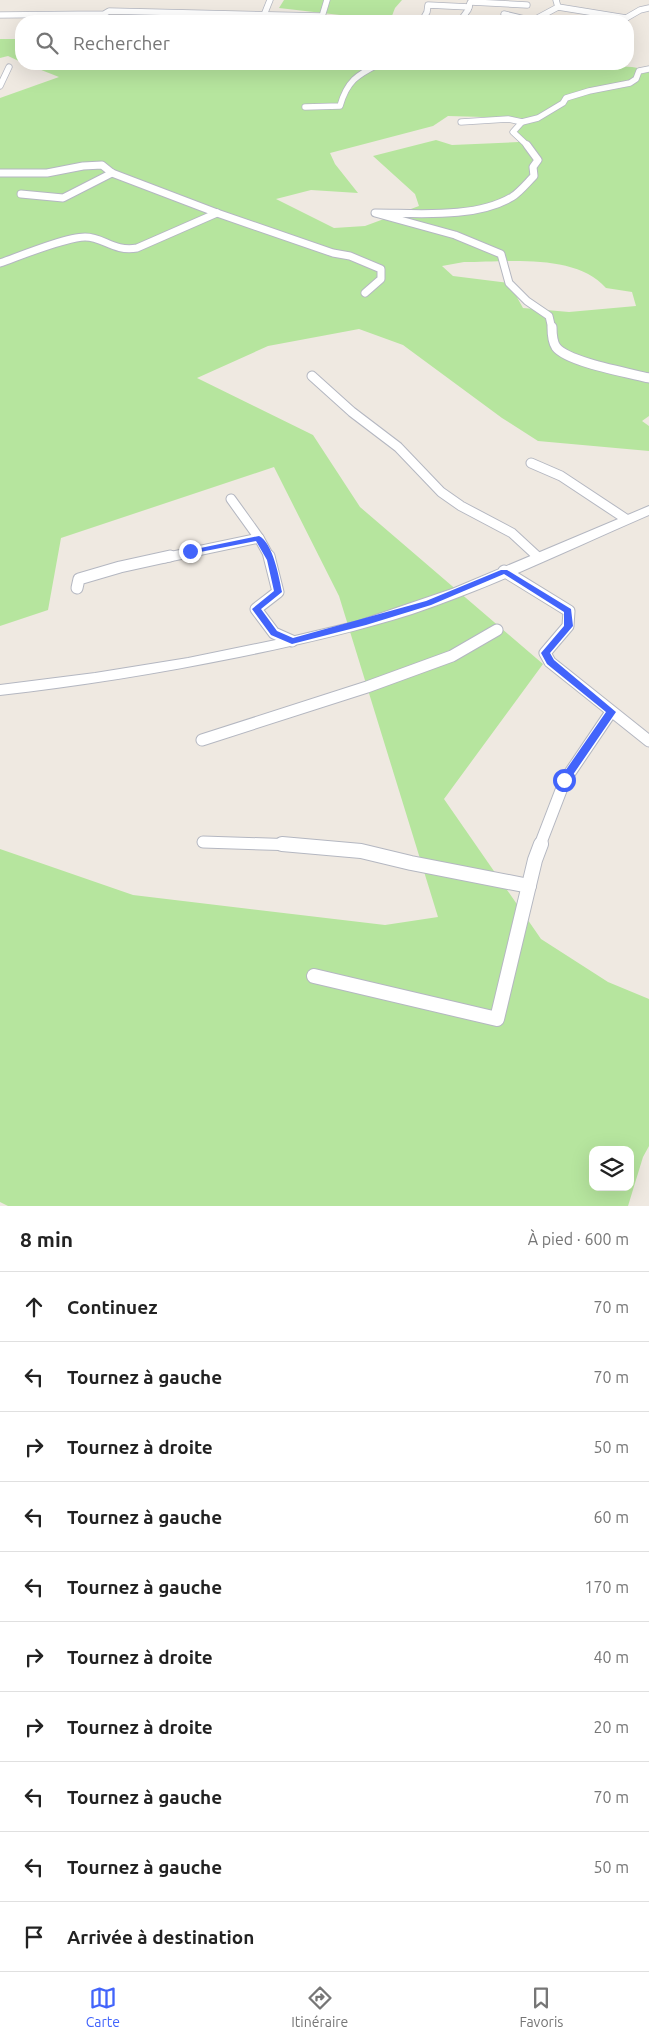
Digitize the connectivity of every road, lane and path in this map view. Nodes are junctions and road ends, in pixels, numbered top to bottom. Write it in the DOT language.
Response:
graph roads {
  1 [pos="270,0"];
  2 [pos="327,0"];
  3 [pos="556,0"];
  4 [pos="471,3"];
  5 [pos="526,5"];
  6 [pos="558,7"];
  7 [pos="649,8"];
  8 [pos="504,14"];
  9 [pos="0,15"];
  10 [pos="264,15"];
  11 [pos="322,15"];
  12 [pos="426,15"];
  13 [pos="464,15"];
  14 [pos="508,15"];
  15 [pos="543,15"];
  16 [pos="599,15"];
  17 [pos="632,15"];
  18 [pos="9,67"];
  19 [pos="649,69"];
  20 [pos="367,70"];
  21 [pos="0,86"];
  22 [pos="305,107"];
  23 [pos="461,122"];
  24 [pos="522,122"];
  25 [pos="0,173"];
  26 [pos="112,173"];
  27 [pos="21,194"];
  28 [pos="217,213"];
  29 [pos="0,263"];
  30 [pos="365,294"];
  31 [pos="312,376"];
  32 [pos="649,378"];
  33 [pos="531,463"];
  34 [pos="231,499"];
  35 [pos="649,510"];
  36 [pos="626,520"];
  37 [pos="259,538"];
  38 [pos="538,557"];
  39 [pos="504,571"];
  40 [pos="77,588"];
  41 [pos="497,630"];
  42 [pos="292,641"];
  43 [pos="0,690"];
  44 [pos="611,712"];
  45 [pos="202,740"];
  46 [pos="649,741"];
  47 [pos="204,842"];
  48 [pos="529,886"];
  49 [pos="314,976"];
  1 -- 10 [label="street"];
  2 -- 11 [label="street"];
  3 -- 6 [label="street"];
  4 -- 5 [label="street"];
  4 -- 12 [label="street"];
  4 -- 13 [label="street"];
  6 -- 15 [label="street"];
  6 -- 16 [label="street"];
  7 -- 17 [label="street"];
  8 -- 14 [label="street"];
  9 -- 10 [label="street"];
  18 -- 21 [label="street"];
  19 -- 24 [label="street"];
  20 -- 22 [label="street"];
  23 -- 24 [label="street"];
  24 -- 32 [label="street"];
  25 -- 26 [label="street"];
  26 -- 27 [label="street"];
  26 -- 28 [label="street"];
  28 -- 29 [label="street"];
  28 -- 30 [label="street"];
  31 -- 38 [label="street"];
  33 -- 36 [label="street"];
  34 -- 37 [label="street"];
  35 -- 36 [label="street"];
  36 -- 38 [label="street"];
  37 -- 40 [label="street"];
  37 -- 42 [label="street"];
  38 -- 39 [label="street"];
  39 -- 42 [label="street"];
  39 -- 44 [label="street"];
  41 -- 45 [label="street"];
  42 -- 43 [label="street"];
  44 -- 46 [label="street"];
  44 -- 48 [label="street"];
  47 -- 48 [label="street"];
  48 -- 49 [label="street"];
}
